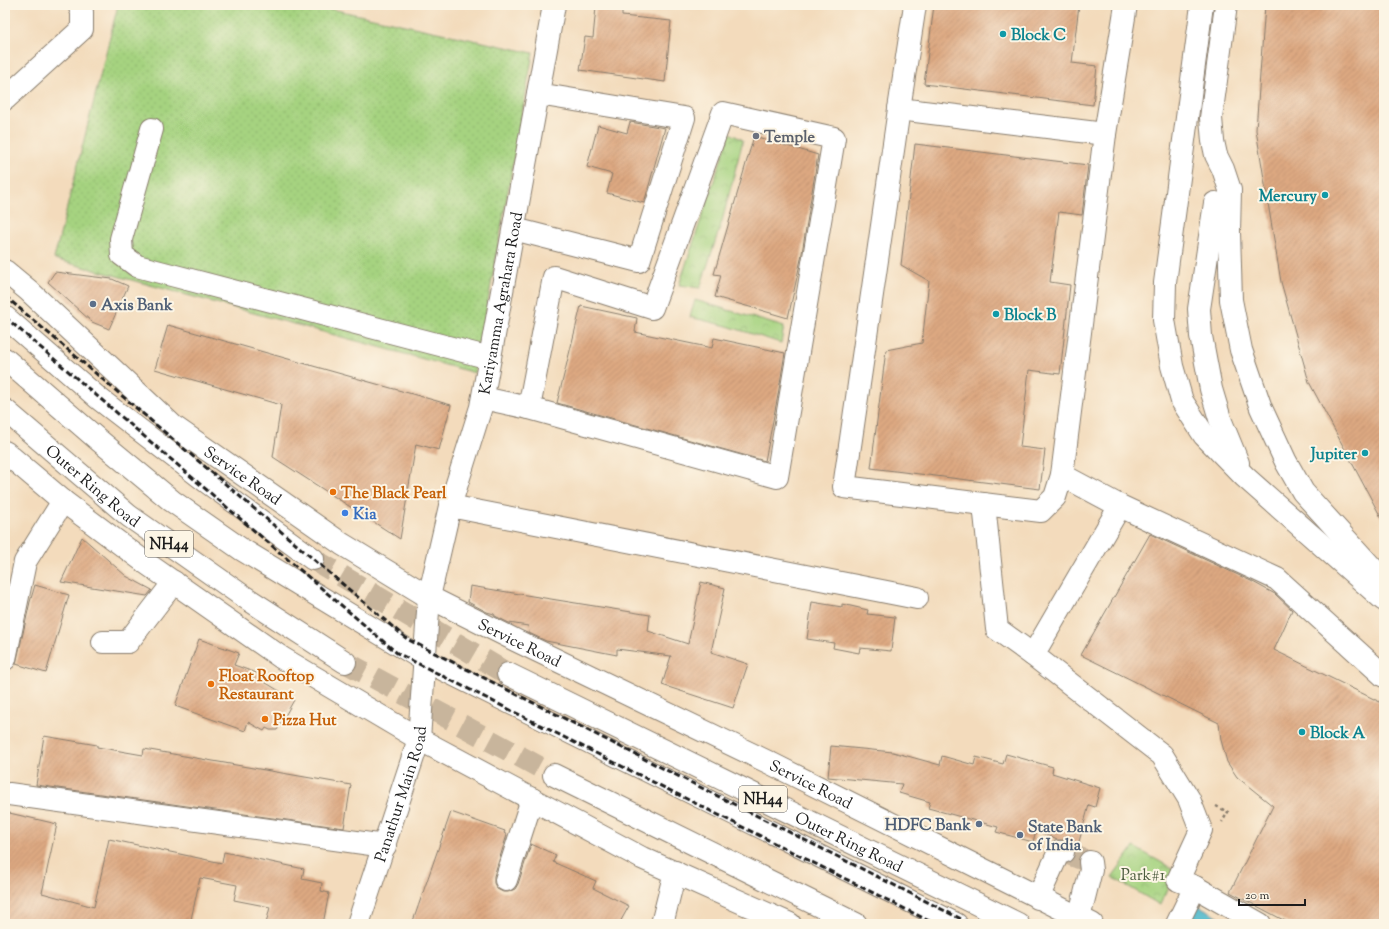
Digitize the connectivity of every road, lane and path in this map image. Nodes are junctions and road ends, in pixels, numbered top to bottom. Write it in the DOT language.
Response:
graph roads {
  1 [pos="79,5"];
  2 [pos="554,5"];
  3 [pos="915,5"];
  4 [pos="1126,5"];
  5 [pos="1202,5"];
  6 [pos="1226,5"];
  7 [pos="538,94"];
  8 [pos="5,99"];
  9 [pos="899,109"];
  10 [pos="152,129"];
  11 [pos="1105,134"];
  12 [pos="1215,203"];
  13 [pos="514,229"];
  14 [pos="5,271"];
  15 [pos="5,317"];
  16 [pos="490,358"];
  17 [pos="5,359"];
  18 [pos="483,398"];
  19 [pos="529,408"];
  20 [pos="5,410"];
  21 [pos="5,452"];
  22 [pos="1062,475"];
  23 [pos="1245,477"];
  24 [pos="63,501"];
  25 [pos="984,504"];
  26 [pos="450,506"];
  27 [pos="1120,506"];
  28 [pos="313,559"];
  29 [pos="1384,581"];
  30 [pos="174,582"];
  31 [pos="429,597"];
  32 [pos="917,598"];
  33 [pos="1384,600"];
  34 [pos="103,642"];
  35 [pos="1033,655"];
  36 [pos="5,659"];
  37 [pos="424,660"];
  38 [pos="345,662"];
  39 [pos="508,674"];
  40 [pos="1384,676"];
  41 [pos="419,739"];
  42 [pos="554,775"];
  43 [pos="9,794"];
  44 [pos="532,799"];
  45 [pos="1214,806"];
  46 [pos="1221,825"];
  47 [pos="384,846"];
  48 [pos="1063,852"];
  49 [pos="1090,862"];
  50 [pos="675,872"];
  51 [pos="506,880"];
  52 [pos="1195,887"];
  53 [pos="1038,898"];
  54 [pos="1086,921"];
  55 [pos="358,924"];
  56 [pos="662,924"];
  57 [pos="790,924"];
  58 [pos="856,924"];
  59 [pos="956,924"];
  60 [pos="1018,924"];
  61 [pos="1176,924"];
  62 [pos="1260,924"];
  1 -- 8 [label="main road"];
  2 -- 7 [label="main road, Kariyamma Agrahara Road"];
  3 -- 9 [label="main road"];
  4 -- 11 [label="main road"];
  5 -- 23 [label="main road"];
  6 -- 29 [label="main road"];
  7 -- 13 [label="main road, Kariyamma Agrahara Road"];
  7 -- 13 [label="main road"];
  9 -- 11 [label="main road"];
  9 -- 25 [label="main road"];
  10 -- 16 [label="main road"];
  11 -- 22 [label="main road"];
  12 -- 23 [label="main road"];
  13 -- 16 [label="main road, Kariyamma Agrahara Road"];
  14 -- 31 [label="main road, Service Road"];
  15 -- 28 [label="main road"];
  16 -- 18 [label="main road, Kariyamma Agrahara Road"];
  17 -- 37 [label="main road"];
  18 -- 19 [label="main road"];
  18 -- 26 [label="main road, Kariyamma Agrahara Road"];
  19 -- 19 [label="main road"];
  20 -- 38 [label="main road, Outer Ring Road / NH44"];
  21 -- 24 [label="main road"];
  22 -- 25 [label="main road"];
  22 -- 27 [label="main road"];
  23 -- 33 [label="main road"];
  24 -- 30 [label="main road"];
  24 -- 36 [label="main road"];
  25 -- 35 [label="main road"];
  26 -- 31 [label="main road, Kariyamma Agrahara Road"];
  26 -- 32 [label="main road"];
  27 -- 35 [label="main road"];
  27 -- 40 [label="main road"];
  30 -- 34 [label="main road"];
  30 -- 41 [label="main road"];
  31 -- 37 [label="main road, Panathur Main Road"];
  31 -- 53 [label="main road, Service Road"];
  35 -- 52 [label="main road"];
  37 -- 41 [label="main road, Panathur Main Road"];
  37 -- 59 [label="main road"];
  39 -- 60 [label="main road, Outer Ring Road / NH44"];
  41 -- 44 [label="main road"];
  41 -- 47 [label="main road, Panathur Main Road"];
  42 -- 58 [label="main road"];
  43 -- 47 [label="main road"];
  44 -- 50 [label="main road"];
  44 -- 51 [label="main road"];
  45 -- 46 [label="path"];
  47 -- 55 [label="main road, Panathur Main Road"];
  48 -- 53 [label="main road"];
  49 -- 54 [label="main road"];
  50 -- 56 [label="main road"];
  50 -- 57 [label="main road"];
  52 -- 61 [label="main road"];
  52 -- 62 [label="main road"];
  53 -- 54 [label="main road, Service Road"];
}
